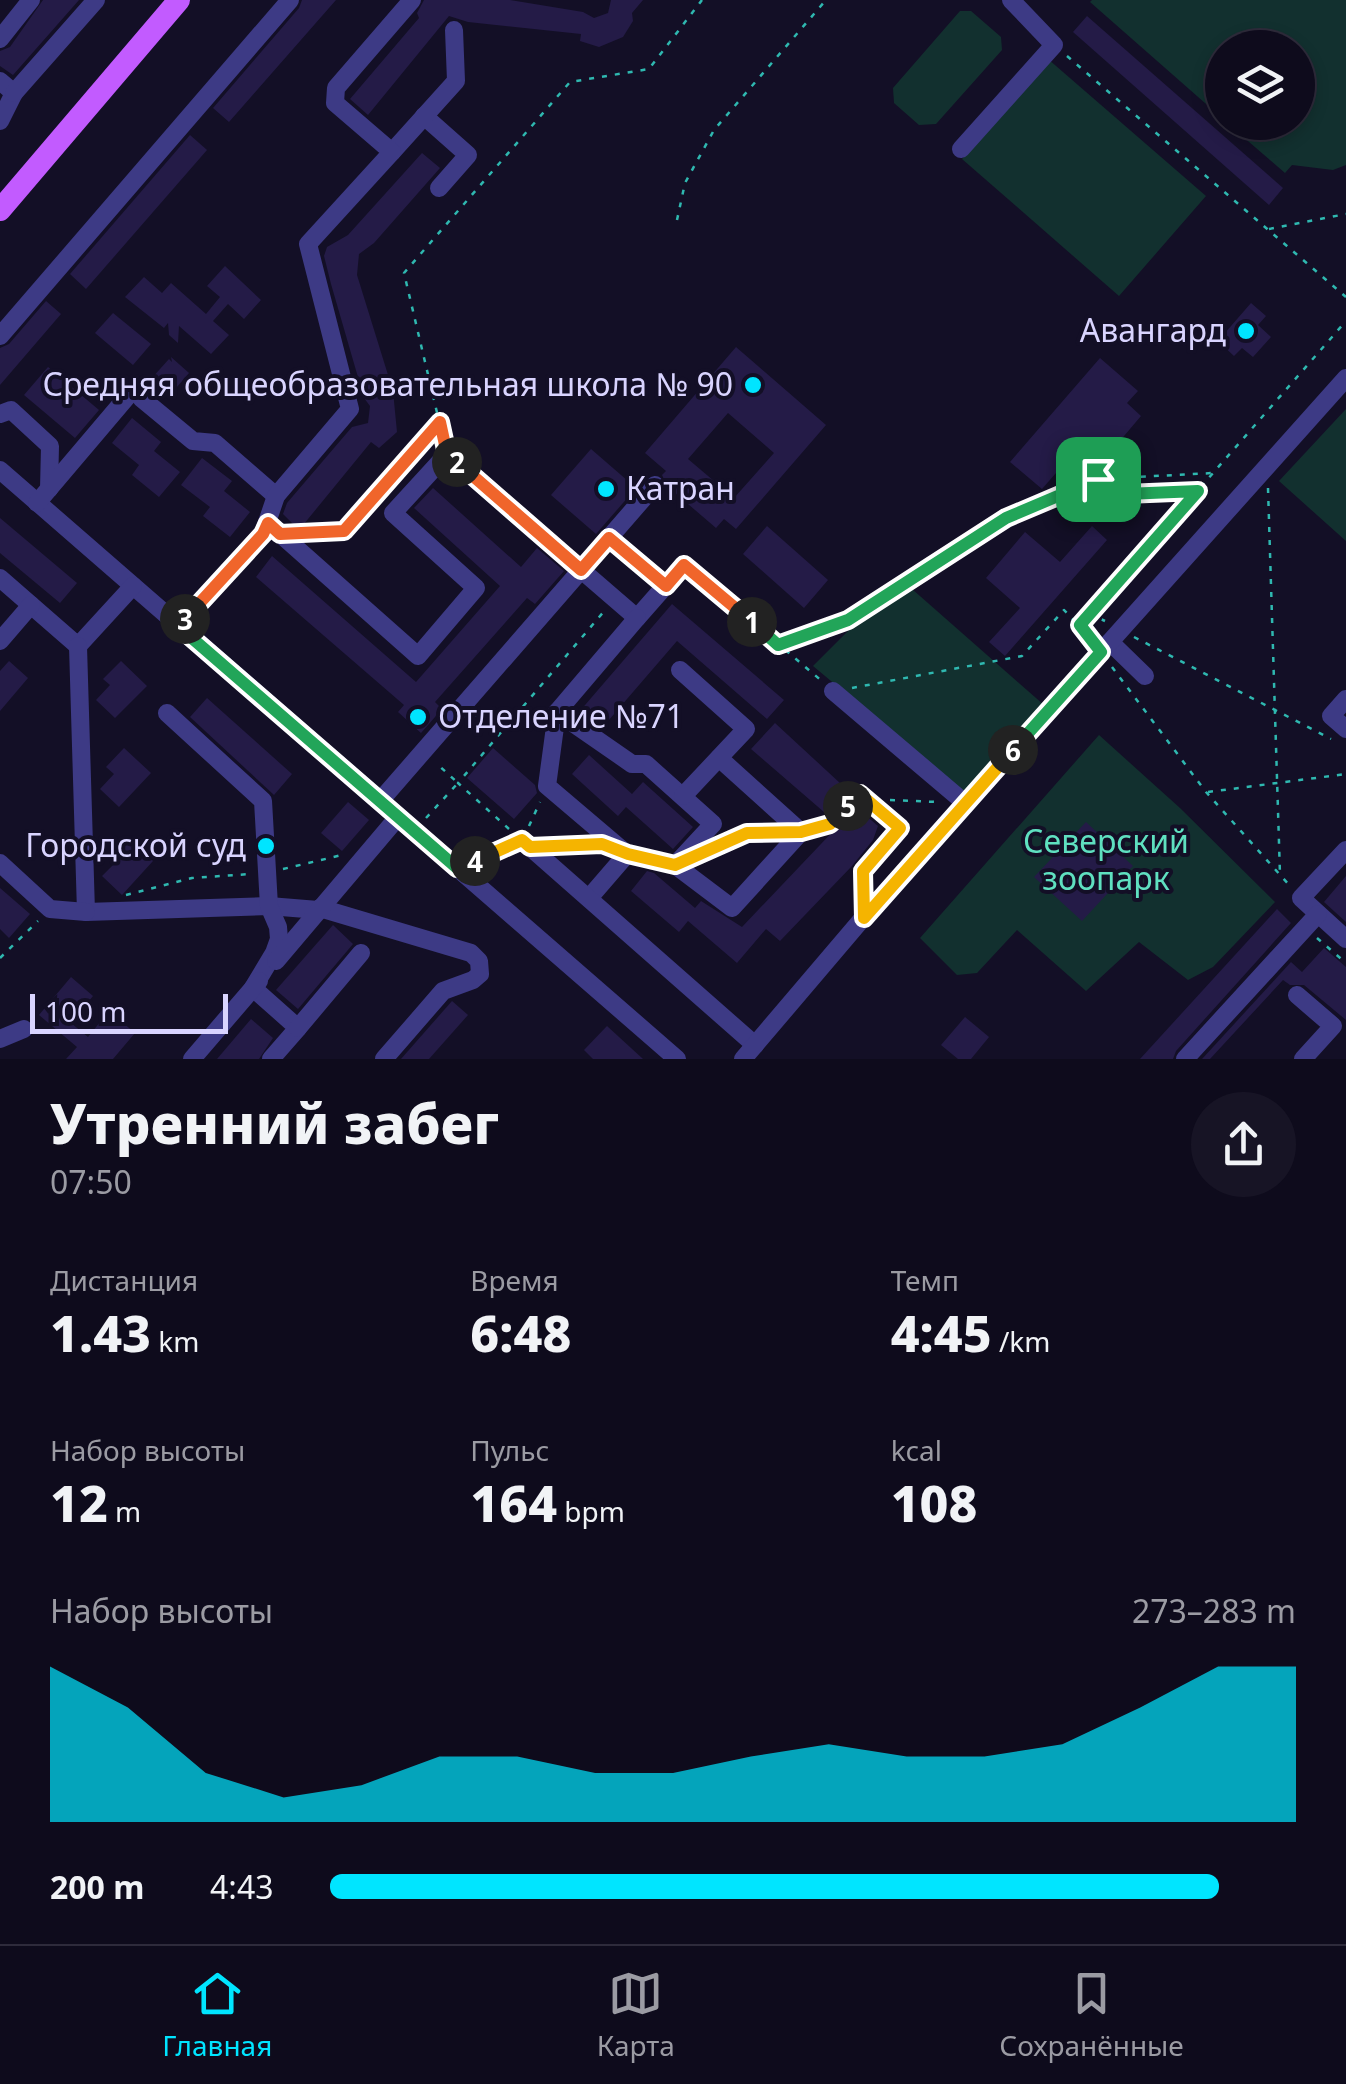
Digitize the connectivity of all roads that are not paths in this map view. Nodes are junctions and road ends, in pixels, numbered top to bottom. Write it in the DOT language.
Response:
graph roads {
  1 [pos="31,0"];
  2 [pos="96,0"];
  3 [pos="178,0"];
  4 [pos="290,0"];
  5 [pos="412,0"];
  6 [pos="1011,0"];
  7 [pos="454,30"];
  8 [pos="0,39"];
  9 [pos="7,87"];
  10 [pos="424,116"];
  11 [pos="0,121"];
  12 [pos="961,149"];
  13 [pos="392,152"];
  14 [pos="439,188"];
  15 [pos="0,210"];
  16 [pos="0,336"];
  17 [pos="1346,378"];
  18 [pos="0,414"];
  19 [pos="0,470"];
  20 [pos="655,485"];
  21 [pos="43,496"];
  22 [pos="276,496"];
  23 [pos="274,529"];
  24 [pos="609,538"];
  25 [pos="581,570"];
  26 [pos="0,578"];
  27 [pos="132,586"];
  28 [pos="31,605"];
  29 [pos="637,618"];
  30 [pos="178,626"];
  31 [pos="0,641"];
  32 [pos="1111,641"];
  33 [pos="78,646"];
  34 [pos="680,670"];
  35 [pos="1145,676"];
  36 [pos="833,691"];
  37 [pos="1346,700"];
  38 [pos="558,712"];
  39 [pos="167,714"];
  40 [pos="1339,734"];
  41 [pos="719,758"];
  42 [pos="683,796"];
  43 [pos="866,799"];
  44 [pos="380,801"];
  45 [pos="965,803"];
  46 [pos="398,816"];
  47 [pos="1346,850"];
  48 [pos="628,854"];
  49 [pos="0,863"];
  50 [pos="675,865"];
  51 [pos="457,868"];
  52 [pos="588,898"];
  53 [pos="269,906"];
  54 [pos="319,909"];
  55 [pos="86,912"];
  56 [pos="864,918"];
  57 [pos="1311,920"];
  58 [pos="1346,938"];
  59 [pos="361,954"];
  60 [pos="253,988"];
  61 [pos="1298,994"];
  62 [pos="298,1028"];
  63 [pos="24,1029"];
  64 [pos="0,1039"];
  65 [pos="749,1052"];
  66 [pos="665,1055"];
  67 [pos="192,1059"];
  68 [pos="271,1059"];
  69 [pos="384,1059"];
  70 [pos="1184,1059"];
  71 [pos="1302,1059"];
  1 -- 8 [label="street"];
  2 -- 9 [label="street"];
  3 -- 15 [label="main road"];
  4 -- 16 [label="street"];
  5 -- 13 [label="street"];
  6 -- 12 [label="street"];
  7 -- 10 [label="street"];
  9 -- 11 [label="street"];
  10 -- 13 [label="street"];
  10 -- 14 [label="street"];
  13 -- 22 [label="street"];
  17 -- 32 [label="street"];
  18 -- 21 [label="street"];
  19 -- 21 [label="street"];
  20 -- 24 [label="street"];
  21 -- 22 [label="street"];
  21 -- 27 [label="street"];
  22 -- 23 [label="street"];
  23 -- 25 [label="street"];
  23 -- 30 [label="street"];
  24 -- 25 [label="street"];
  24 -- 29 [label="street"];
  25 -- 29 [label="street"];
  25 -- 44 [label="street"];
  26 -- 28 [label="street"];
  27 -- 30 [label="street"];
  27 -- 33 [label="street"];
  28 -- 31 [label="street"];
  28 -- 33 [label="street"];
  29 -- 38 [label="street"];
  30 -- 44 [label="street"];
  32 -- 35 [label="street"];
  32 -- 45 [label="street"];
  33 -- 55 [label="street"];
  34 -- 41 [label="street"];
  36 -- 45 [label="street"];
  37 -- 40 [label="street"];
  38 -- 42 [label="street"];
  38 -- 48 [label="street"];
  39 -- 53 [label="street"];
  41 -- 42 [label="street"];
  41 -- 50 [label="street"];
  42 -- 50 [label="street"];
  43 -- 56 [label="street"];
  44 -- 46 [label="street"];
  45 -- 56 [label="street"];
  46 -- 51 [label="street"];
  46 -- 54 [label="street"];
  47 -- 57 [label="street"];
  48 -- 50 [label="street"];
  48 -- 52 [label="street"];
  49 -- 55 [label="street"];
  51 -- 52 [label="street"];
  51 -- 66 [label="street"];
  52 -- 65 [label="street"];
  53 -- 54 [label="street"];
  53 -- 55 [label="street"];
  53 -- 60 [label="street"];
  54 -- 60 [label="street"];
  54 -- 69 [label="street"];
  56 -- 65 [label="street"];
  57 -- 58 [label="street"];
  57 -- 70 [label="street"];
  59 -- 62 [label="street"];
  60 -- 62 [label="street"];
  60 -- 67 [label="street"];
  61 -- 71 [label="street"];
  62 -- 68 [label="street"];
  63 -- 64 [label="street"];
}
